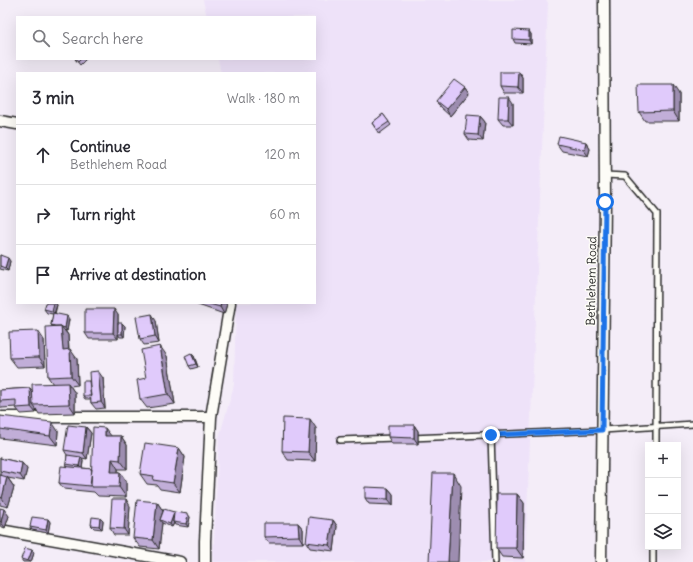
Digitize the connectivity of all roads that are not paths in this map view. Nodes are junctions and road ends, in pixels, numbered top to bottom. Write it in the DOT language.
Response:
graph roads {
  1 [pos="604,0"];
  2 [pos="0,121"];
  3 [pos="16,124"];
  4 [pos="605,175"];
  5 [pos="230,304"];
  6 [pos="0,417"];
  7 [pos="211,417"];
  8 [pos="693,424"];
  9 [pos="656,426"];
  10 [pos="602,430"];
  11 [pos="491,435"];
  12 [pos="340,440"];
  13 [pos="656,442"];
  14 [pos="0,530"];
  15 [pos="654,550"];
  16 [pos="180,562"];
  17 [pos="205,562"];
  18 [pos="495,562"];
  19 [pos="601,562"];
  20 [pos="653,562"];
  1 -- 4 [label="street, Bethlehem Road"];
  2 -- 3 [label="street"];
  4 -- 9 [label="lane"];
  4 -- 10 [label="street, Bethlehem Road"];
  5 -- 7 [label="street"];
  6 -- 7 [label="street"];
  7 -- 17 [label="street"];
  8 -- 9 [label="lane"];
  9 -- 10 [label="lane"];
  9 -- 13 [label="lane"];
  10 -- 11 [label="lane"];
  10 -- 19 [label="street, Bethlehem Road"];
  11 -- 12 [label="lane"];
  11 -- 18 [label="lane"];
  14 -- 16 [label="street"];
  15 -- 20 [label="lane"];
}
